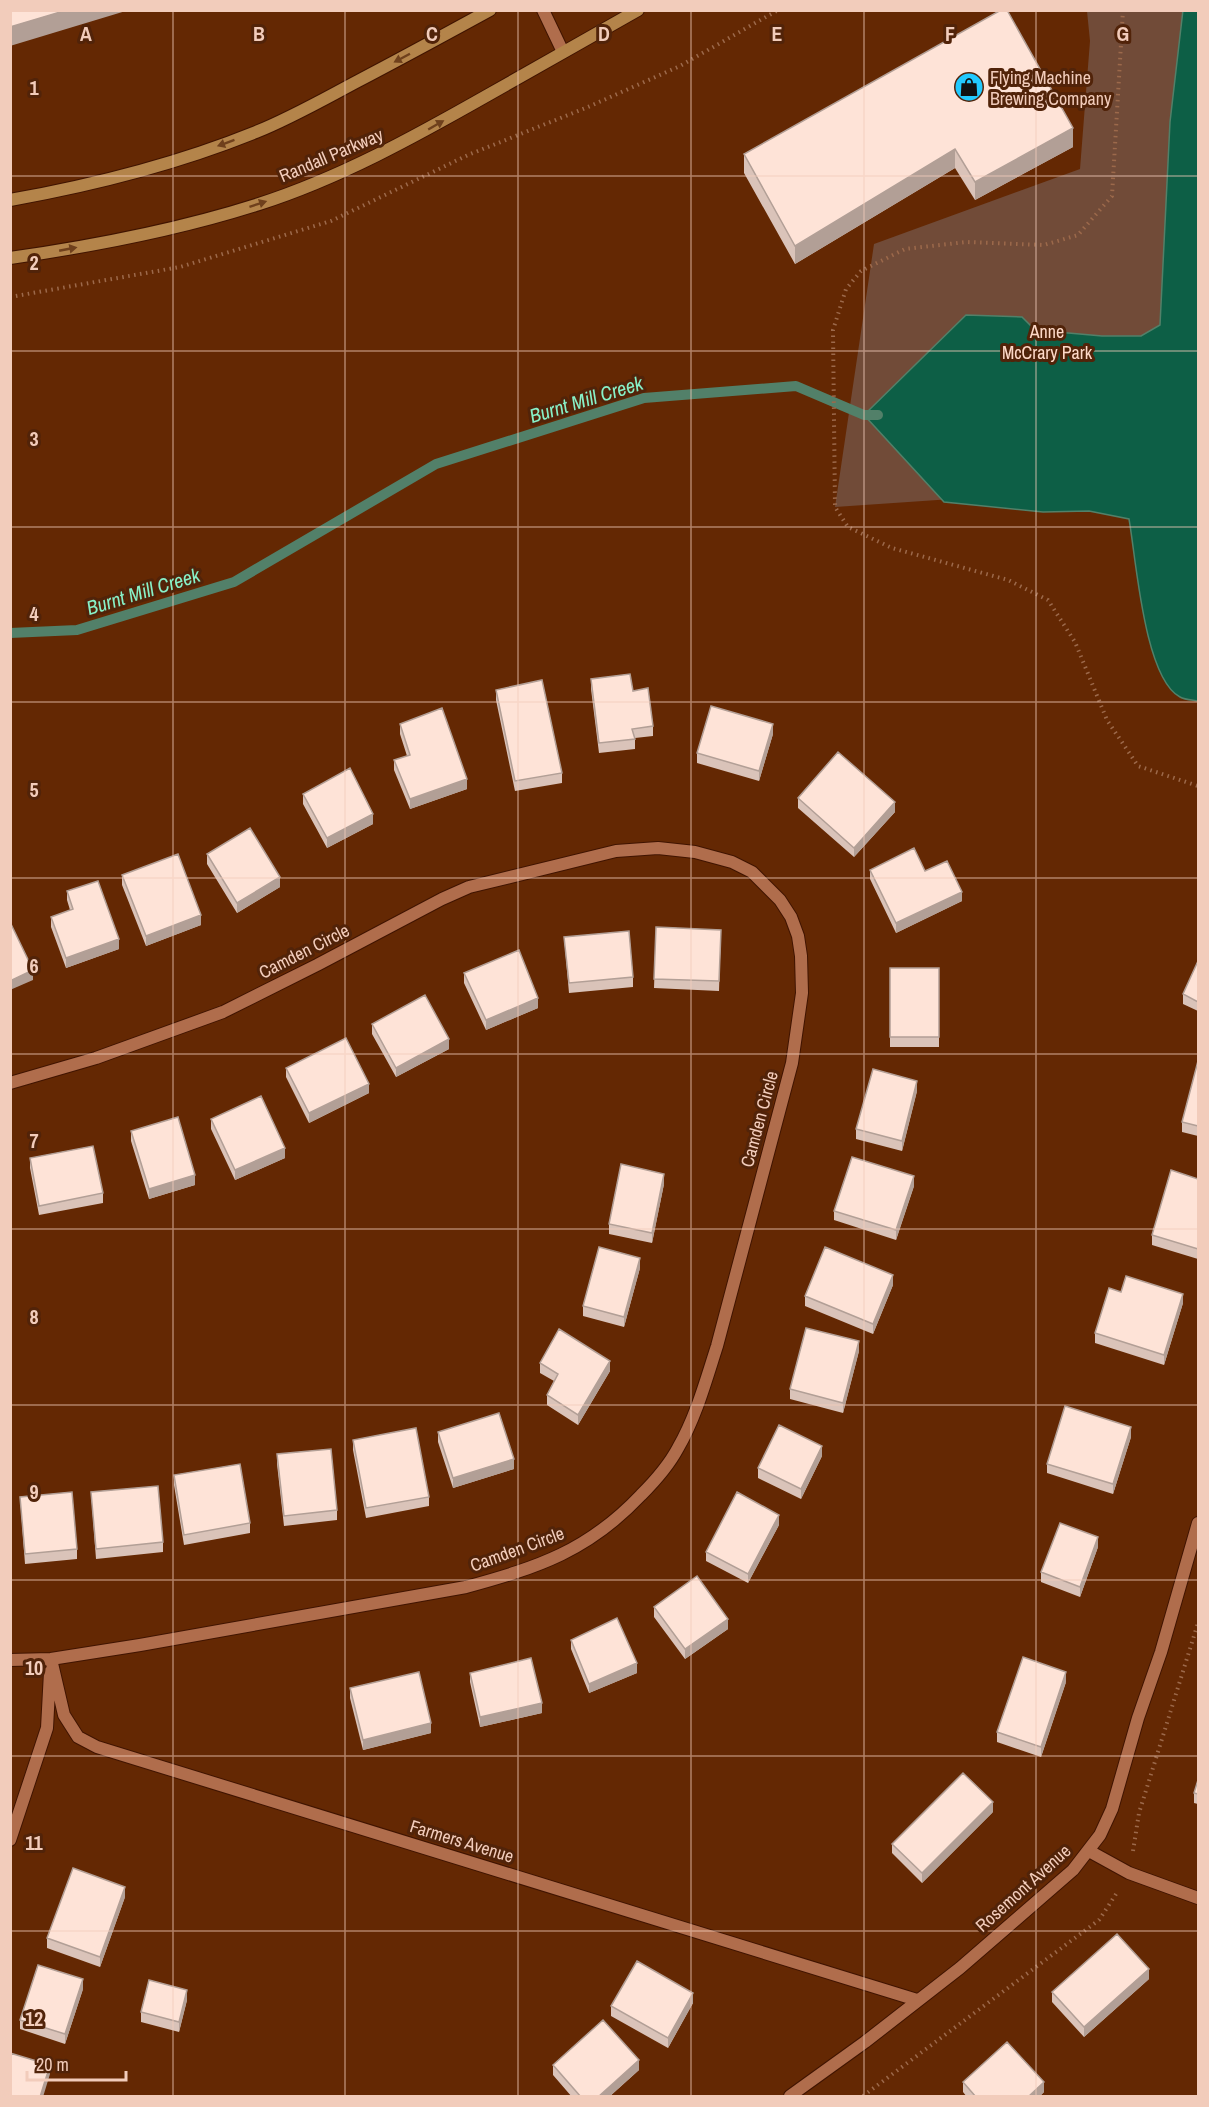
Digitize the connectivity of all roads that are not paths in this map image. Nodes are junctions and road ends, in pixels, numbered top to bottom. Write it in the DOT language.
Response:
graph roads {
  1 [pos="490,10"];
  2 [pos="543,10"];
  3 [pos="638,10"];
  4 [pos="564,52"];
  5 [pos="10,200"];
  6 [pos="10,258"];
  7 [pos="10,1083"];
  8 [pos="1198,1523"];
  9 [pos="51,1659"];
  10 [pos="10,1660"];
  11 [pos="10,1840"];
  12 [pos="1089,1851"];
  13 [pos="1198,1898"];
  14 [pos="918,2000"];
  15 [pos="790,2097"];
  1 -- 5 [label="main road, one-way"];
  2 -- 4 [label="street"];
  3 -- 4 [label="main road, Randall Parkway"];
  6 -- 4 [label="main road, Randall Parkway, one-way"];
  7 -- 9 [label="street, Camden Circle"];
  8 -- 12 [label="street, Rosemont Avenue"];
  9 -- 10 [label="street, Camden Circle"];
  9 -- 11 [label="street"];
  9 -- 14 [label="street, Farmers Avenue"];
  12 -- 13 [label="street"];
  12 -- 14 [label="street, Rosemont Avenue"];
  14 -- 15 [label="street, Rosemont Avenue"];
}
